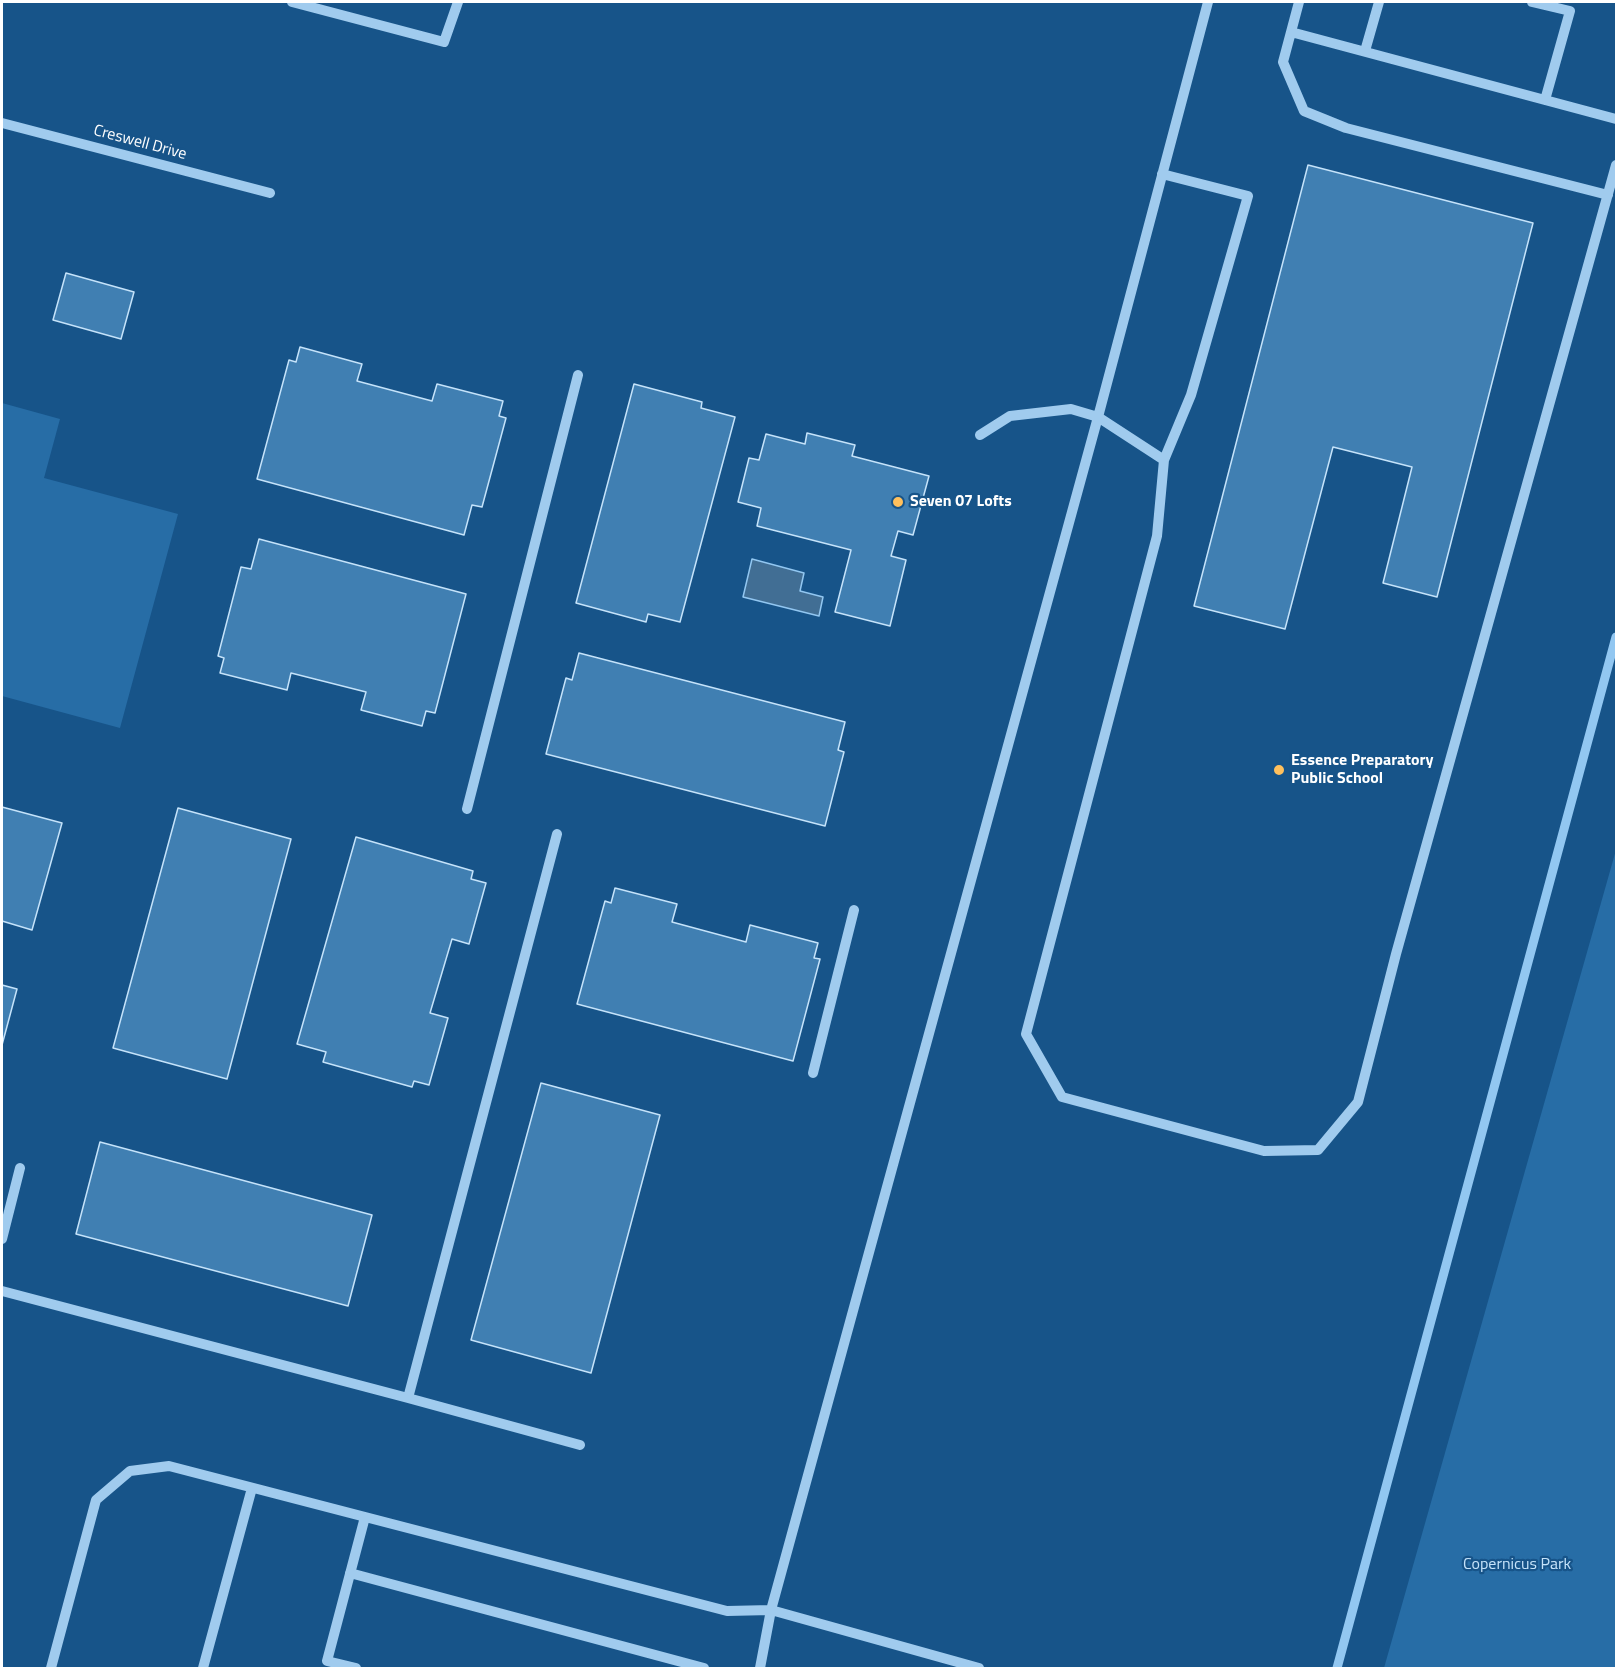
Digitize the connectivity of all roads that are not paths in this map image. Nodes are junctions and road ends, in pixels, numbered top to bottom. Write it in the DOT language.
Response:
graph roads {
  1 [pos="291,2"];
  2 [pos="458,2"];
  3 [pos="1208,2"];
  4 [pos="1299,2"];
  5 [pos="1379,2"];
  6 [pos="1532,2"];
  7 [pos="1292,32"];
  8 [pos="1365,51"];
  9 [pos="1545,99"];
  10 [pos="1617,119"];
  11 [pos="2,123"];
  12 [pos="1617,165"];
  13 [pos="1162,174"];
  14 [pos="270,193"];
  15 [pos="1608,195"];
  16 [pos="578,375"];
  17 [pos="1098,417"];
  18 [pos="980,435"];
  19 [pos="1164,460"];
  20 [pos="466,809"];
  21 [pos="557,834"];
  22 [pos="854,910"];
  23 [pos="813,1073"];
  24 [pos="20,1168"];
  25 [pos="2,1239"];
  26 [pos="2,1291"];
  27 [pos="408,1398"];
  28 [pos="580,1444"];
  29 [pos="252,1488"];
  30 [pos="365,1517"];
  31 [pos="350,1573"];
  32 [pos="771,1610"];
  33 [pos="51,1668"];
  34 [pos="203,1668"];
  35 [pos="356,1668"];
  36 [pos="704,1668"];
  37 [pos="760,1668"];
  38 [pos="979,1668"];
  1 -- 2 [label="street"];
  3 -- 13 [label="street"];
  4 -- 7 [label="street"];
  5 -- 8 [label="street"];
  6 -- 9 [label="street"];
  7 -- 8 [label="street"];
  7 -- 15 [label="street"];
  8 -- 9 [label="street"];
  9 -- 10 [label="street"];
  11 -- 14 [label="street, Creswell Drive"];
  12 -- 15 [label="street"];
  13 -- 17 [label="street"];
  13 -- 19 [label="street"];
  15 -- 19 [label="street"];
  16 -- 20 [label="street"];
  17 -- 18 [label="street"];
  17 -- 19 [label="street"];
  17 -- 32 [label="street"];
  21 -- 27 [label="street"];
  22 -- 23 [label="street"];
  24 -- 25 [label="street"];
  26 -- 27 [label="street"];
  27 -- 28 [label="street"];
  29 -- 30 [label="street"];
  29 -- 33 [label="street"];
  29 -- 34 [label="street"];
  30 -- 31 [label="street"];
  30 -- 32 [label="street"];
  31 -- 35 [label="street"];
  31 -- 36 [label="street"];
  32 -- 37 [label="street"];
  32 -- 38 [label="street"];
}
